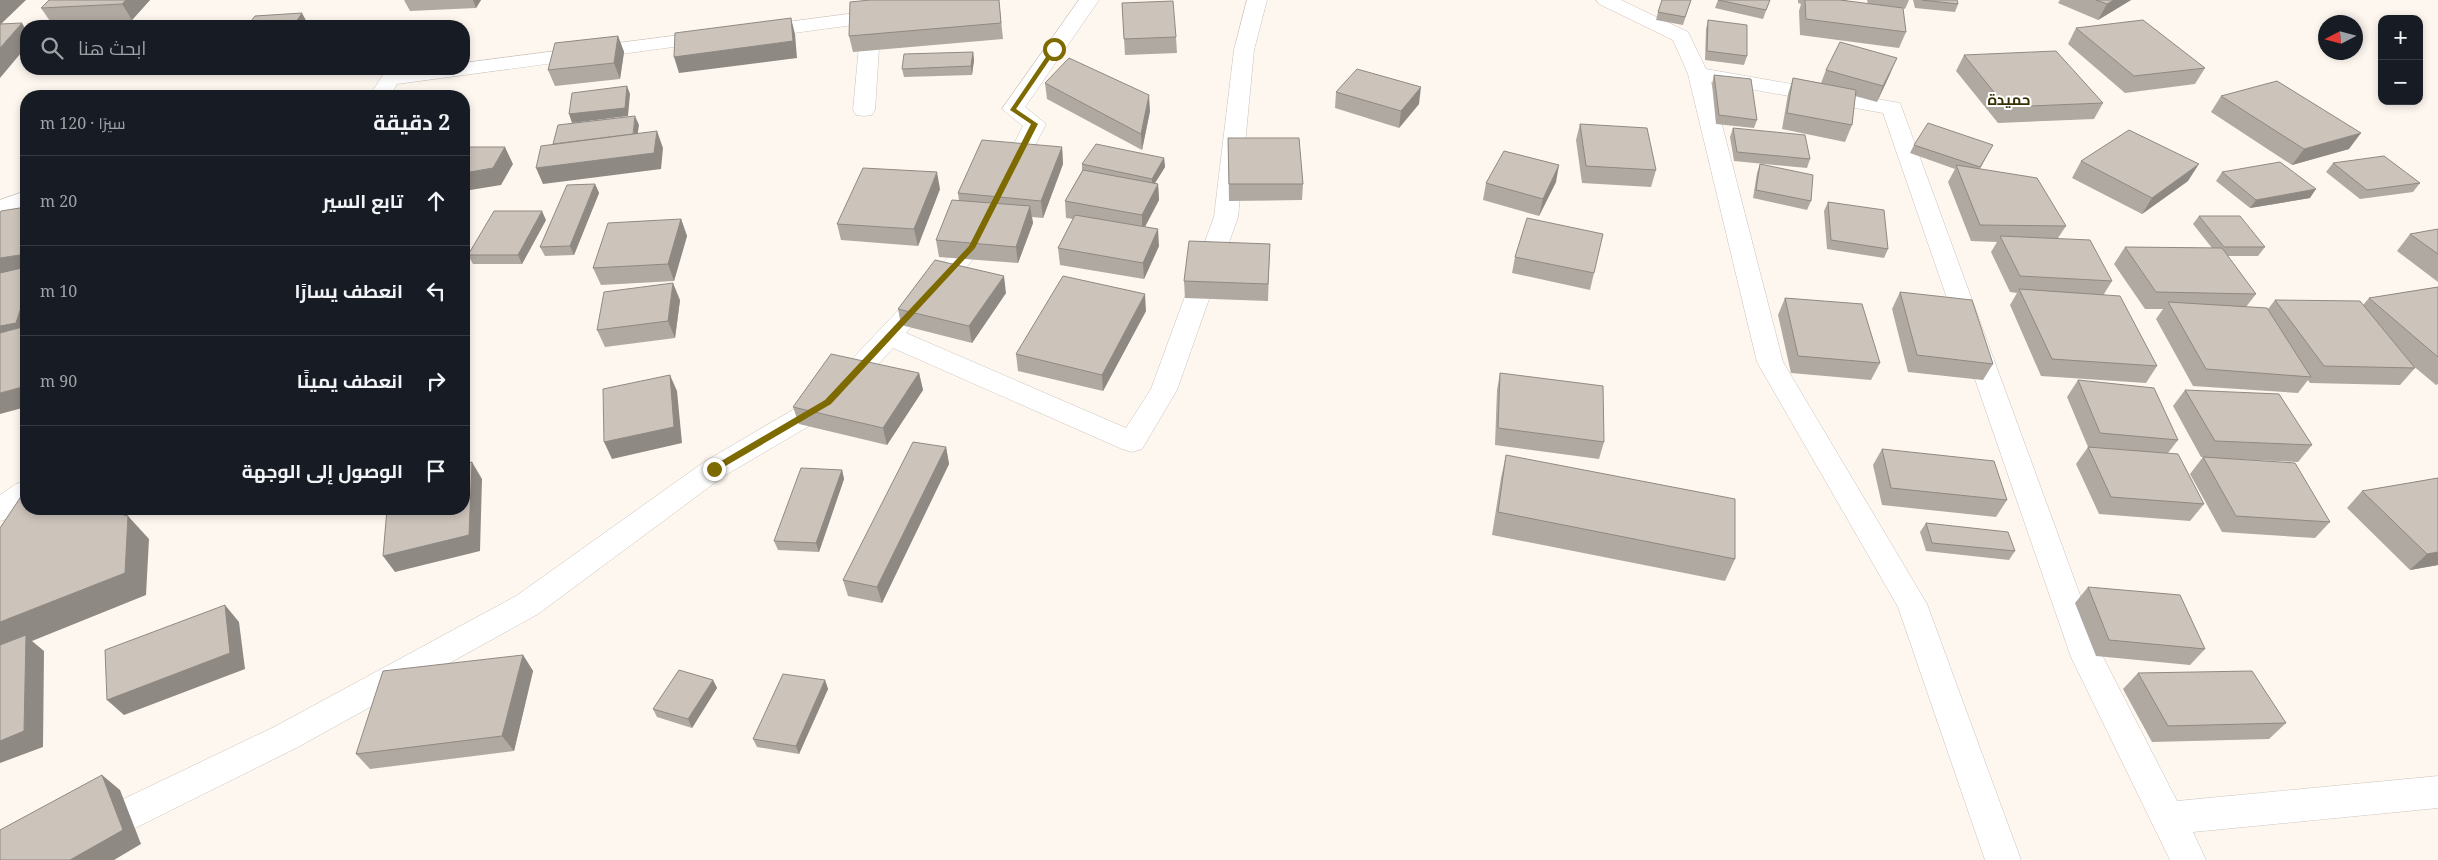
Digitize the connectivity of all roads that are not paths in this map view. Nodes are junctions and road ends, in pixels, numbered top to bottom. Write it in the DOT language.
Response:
graph roads {
  1 [pos="1089,0"];
  2 [pos="1257,0"];
  3 [pos="1606,0"];
  4 [pos="470,69"];
  5 [pos="1698,74"];
  6 [pos="421,75"];
  7 [pos="384,90"];
  8 [pos="864,110"];
  9 [pos="20,201"];
  10 [pos="0,209"];
  11 [pos="889,336"];
  12 [pos="20,496"];
  13 [pos="0,510"];
  14 [pos="2438,792"];
  15 [pos="2168,818"];
  16 [pos="34,860"];
  17 [pos="2003,860"];
  18 [pos="2188,860"];
  1 -- 11 [label="street"];
  2 -- 11 [label="street"];
  3 -- 5 [label="street"];
  4 -- 8 [label="street"];
  5 -- 15 [label="street"];
  5 -- 17 [label="street"];
  6 -- 7 [label="street"];
  9 -- 10 [label="street"];
  11 -- 16 [label="street"];
  12 -- 13 [label="street"];
  14 -- 15 [label="street"];
  15 -- 18 [label="street"];
}
